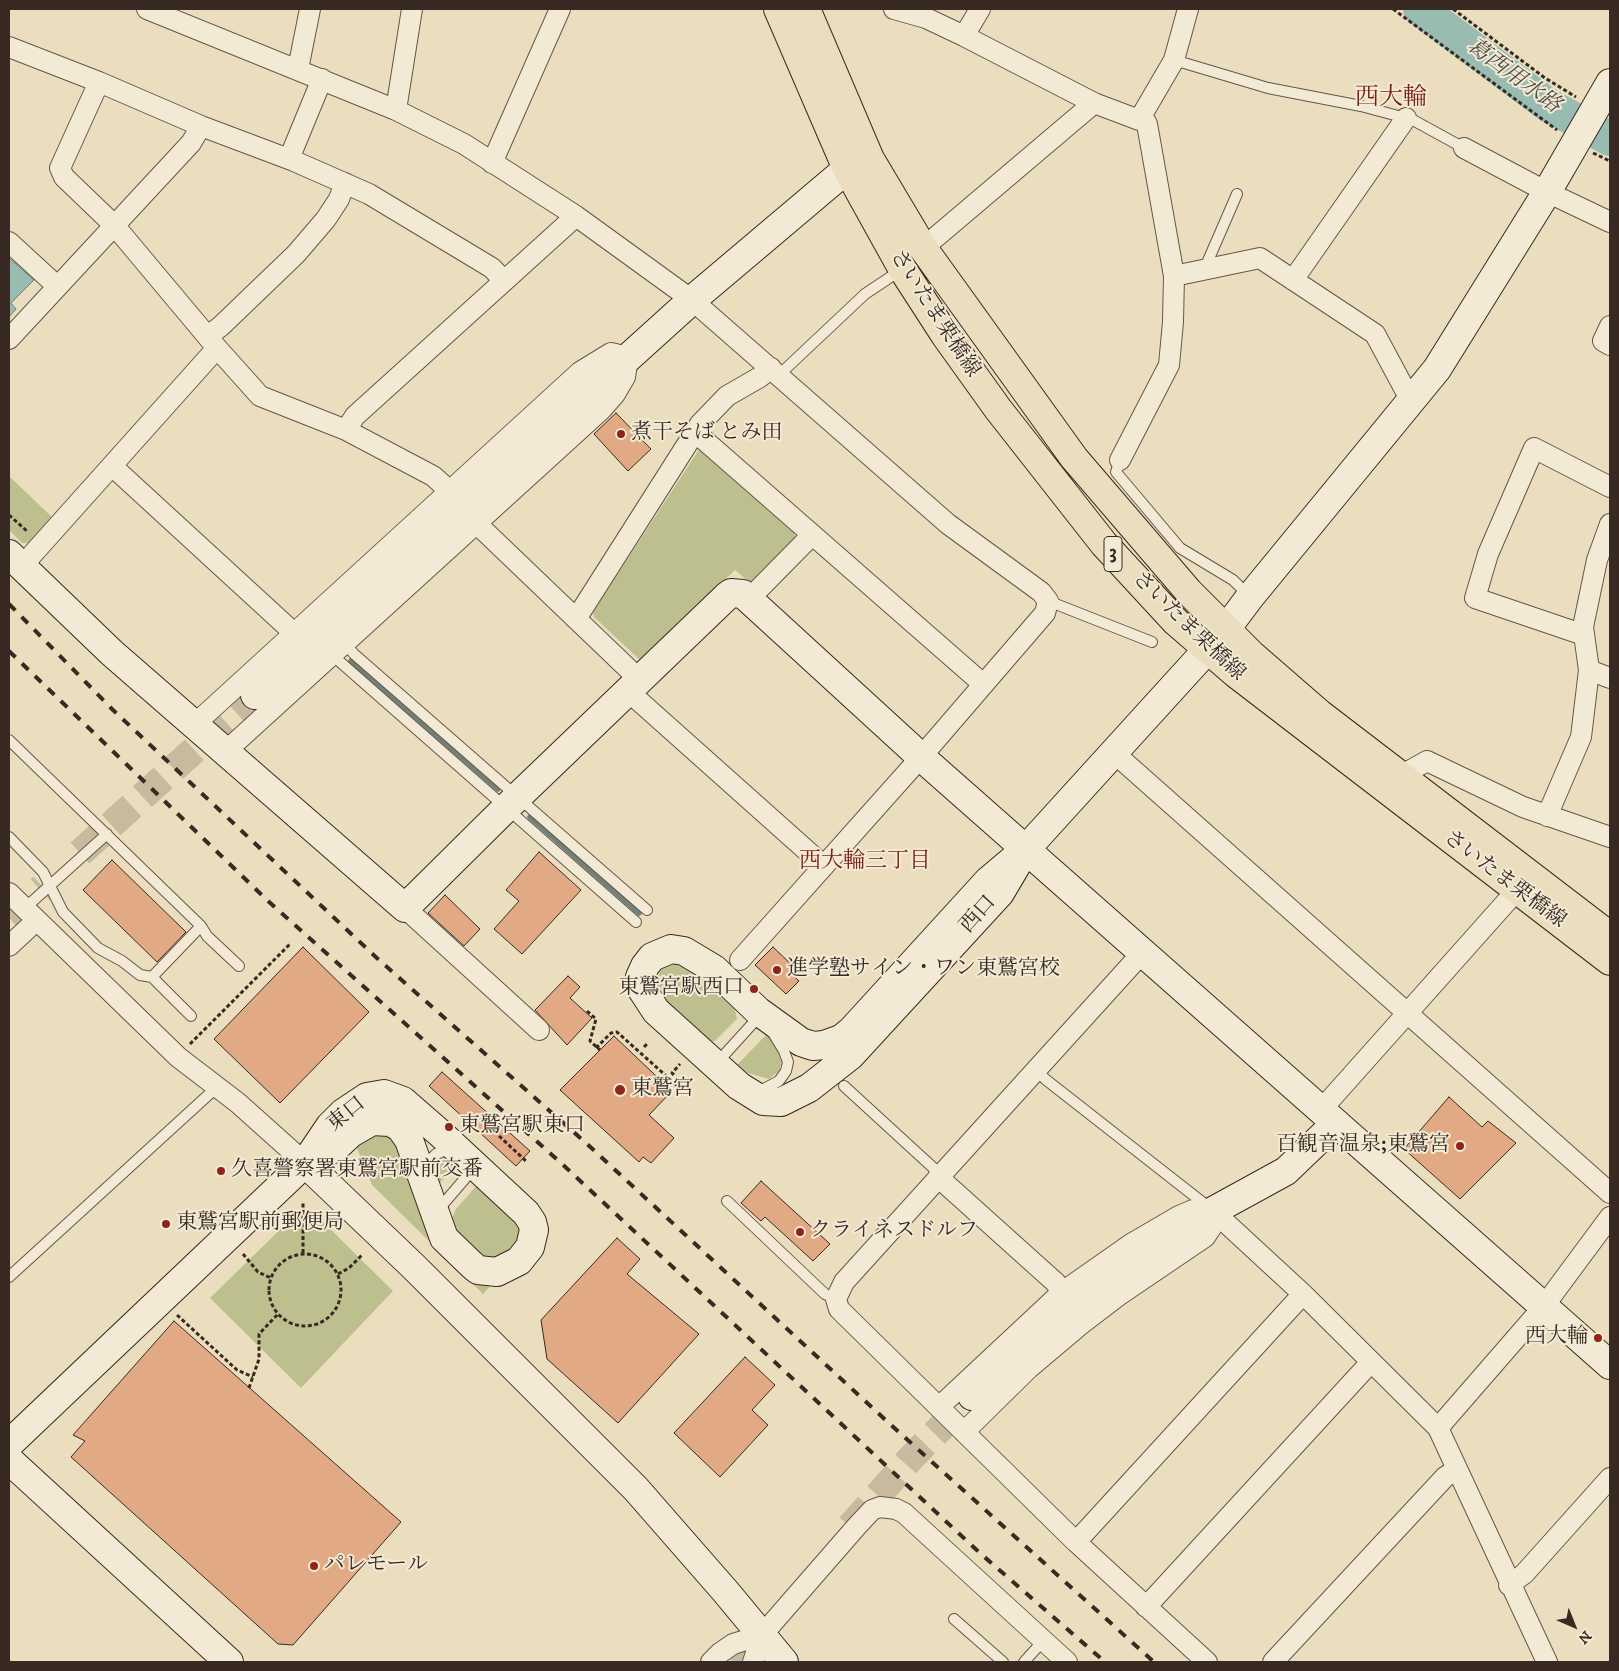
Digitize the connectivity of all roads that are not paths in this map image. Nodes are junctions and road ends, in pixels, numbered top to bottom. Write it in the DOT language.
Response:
graph roads {
  1 [pos="147,9"];
  2 [pos="310,9"];
  3 [pos="412,9"];
  4 [pos="560,9"];
  5 [pos="778,9"];
  6 [pos="806,9"];
  7 [pos="894,9"];
  8 [pos="980,9"];
  9 [pos="1188,9"];
  10 [pos="928,14"];
  11 [pos="964,36"];
  12 [pos="9,47"];
  13 [pos="1174,60"];
  14 [pos="298,69"];
  15 [pos="322,79"];
  16 [pos="99,82"];
  17 [pos="1610,83"];
  18 [pos="1094,103"];
  19 [pos="396,110"];
  20 [pos="1142,115"];
  21 [pos="1406,118"];
  22 [pos="200,126"];
  23 [pos="1464,148"];
  24 [pos="289,159"];
  25 [pos="492,163"];
  26 [pos="858,164"];
  27 [pos="345,183"];
  28 [pos="1546,192"];
  29 [pos="1237,194"];
  30 [pos="576,216"];
  31 [pos="1610,222"];
  32 [pos="114,225"];
  33 [pos="9,242"];
  34 [pos="923,248"];
  35 [pos="903,270"];
  36 [pos="1204,270"];
  37 [pos="1174,276"];
  38 [pos="1293,280"];
  39 [pos="504,282"];
  40 [pos="57,286"];
  41 [pos="692,300"];
  42 [pos="1610,326"];
  43 [pos="9,339"];
  44 [pos="212,342"];
  45 [pos="1610,345"];
  46 [pos="628,357"];
  47 [pos="775,371"];
  48 [pos="1411,401"];
  49 [pos="346,430"];
  50 [pos="695,432"];
  51 [pos="1120,460"];
  52 [pos="112,466"];
  53 [pos="1610,487"];
  54 [pos="451,492"];
  55 [pos="476,522"];
  56 [pos="1610,524"];
  57 [pos="812,535"];
  58 [pos="15,560"];
  59 [pos="1250,597"];
  60 [pos="749,599"];
  61 [pos="1048,601"];
  62 [pos="576,619"];
  63 [pos="1226,629"];
  64 [pos="294,633"];
  65 [pos="1584,635"];
  66 [pos="1152,642"];
  67 [pos="337,648"];
  68 [pos="1207,650"];
  69 [pos="1589,670"];
  70 [pos="1610,678"];
  71 [pos="983,684"];
  72 [pos="635,686"];
  73 [pos="255,695"];
  74 [pos="195,724"];
  75 [pos="9,740"];
  76 [pos="226,751"];
  77 [pos="1113,752"];
  78 [pos="921,757"];
  79 [pos="1402,775"];
  80 [pos="512,803"];
  81 [pos="1547,816"];
  82 [pos="107,834"];
  83 [pos="9,836"];
  84 [pos="1610,837"];
  85 [pos="1026,849"];
  86 [pos="824,866"];
  87 [pos="50,886"];
  88 [pos="1517,890"];
  89 [pos="9,893"];
  90 [pos="405,908"];
  91 [pos="647,910"];
  92 [pos="31,914"];
  93 [pos="636,922"];
  94 [pos="201,926"];
  95 [pos="1610,936"];
  96 [pos="9,946"];
  97 [pos="1143,952"];
  98 [pos="740,960"];
  99 [pos="1610,961"];
  100 [pos="239,966"];
  101 [pos="152,977"];
  102 [pos="758,1012"];
  103 [pos="1409,1014"];
  104 [pos="191,1016"];
  105 [pos="539,1030"];
  106 [pos="715,1065"];
  107 [pos="1036,1069"];
  108 [pos="844,1086"];
  109 [pos="218,1087"];
  110 [pos="752,1095"];
  111 [pos="1329,1117"];
  112 [pos="455,1147"];
  113 [pos="305,1163"];
  114 [pos="476,1166"];
  115 [pos="421,1173"];
  116 [pos="939,1176"];
  117 [pos="1610,1193"];
  118 [pos="727,1201"];
  119 [pos="1214,1211"];
  120 [pos="435,1215"];
  121 [pos="1610,1217"];
  122 [pos="9,1277"];
  123 [pos="1061,1293"];
  124 [pos="1303,1294"];
  125 [pos="836,1299"];
  126 [pos="1544,1306"];
  127 [pos="1371,1362"];
  128 [pos="1610,1365"];
  129 [pos="972,1396"];
  130 [pos="939,1407"];
  131 [pos="1438,1428"];
  132 [pos="964,1432"];
  133 [pos="9,1444"];
  134 [pos="9,1460"];
  135 [pos="1457,1469"];
  136 [pos="1610,1478"];
  137 [pos="1076,1542"];
  138 [pos="1509,1584"];
  139 [pos="1146,1607"];
  140 [pos="954,1619"];
  141 [pos="762,1635"];
  142 [pos="1043,1640"];
  143 [pos="229,1662"];
  144 [pos="711,1662"];
  145 [pos="754,1662"];
  146 [pos="784,1662"];
  147 [pos="1003,1662"];
  148 [pos="1024,1662"];
  149 [pos="1067,1662"];
  150 [pos="1207,1662"];
  151 [pos="1273,1662"];
  152 [pos="1547,1662"];
  1 -- 14 [label="street"];
  2 -- 14 [label="street"];
  3 -- 19 [label="street"];
  4 -- 25 [label="street"];
  5 -- 26 [label="main road, さいたま栗橋線 / 3"];
  6 -- 26 [label="main road, さいたま栗橋線 / 3"];
  7 -- 10 [label="street"];
  8 -- 11 [label="street"];
  9 -- 13 [label="street"];
  10 -- 11 [label="street"];
  11 -- 18 [label="street"];
  12 -- 16 [label="street"];
  13 -- 20 [label="street"];
  13 -- 21 [label="lane"];
  14 -- 15 [label="street"];
  15 -- 19 [label="street"];
  15 -- 24 [label="street"];
  16 -- 22 [label="street"];
  16 -- 32 [label="street"];
  17 -- 28 [label="street"];
  18 -- 20 [label="street"];
  18 -- 34 [label="street"];
  19 -- 25 [label="street"];
  20 -- 37 [label="street"];
  21 -- 23 [label="lane"];
  21 -- 38 [label="street"];
  22 -- 24 [label="street"];
  22 -- 32 [label="street"];
  23 -- 28 [label="street"];
  24 -- 27 [label="street"];
  25 -- 30 [label="street"];
  26 -- 34 [label="main road, さいたま栗橋線 / 3"];
  26 -- 35 [label="main road, さいたま栗橋線 / 3"];
  26 -- 41 [label="street"];
  27 -- 39 [label="street"];
  27 -- 44 [label="street"];
  28 -- 31 [label="street"];
  28 -- 48 [label="street"];
  29 -- 36 [label="lane"];
  30 -- 39 [label="street"];
  30 -- 41 [label="street"];
  32 -- 40 [label="street"];
  32 -- 44 [label="street"];
  33 -- 40 [label="street"];
  34 -- 63 [label="main road, さいたま栗橋線 / 3"];
  35 -- 47 [label="lane"];
  35 -- 68 [label="main road, さいたま栗橋線 / 3"];
  36 -- 37 [label="street"];
  36 -- 38 [label="street"];
  37 -- 51 [label="street"];
  38 -- 48 [label="street"];
  39 -- 49 [label="street"];
  40 -- 43 [label="street"];
  41 -- 46 [label="street"];
  41 -- 47 [label="street"];
  42 -- 45 [label="street"];
  44 -- 49 [label="street"];
  44 -- 52 [label="street"];
  46 -- 54 [label="street"];
  46 -- 55 [label="street"];
  46 -- 73 [label="street"];
  47 -- 50 [label="street"];
  47 -- 61 [label="street"];
  48 -- 59 [label="street"];
  49 -- 54 [label="street"];
  50 -- 57 [label="street"];
  50 -- 62 [label="street"];
  51 -- 59 [label="lane"];
  52 -- 58 [label="street"];
  52 -- 64 [label="street"];
  53 -- 65 [label="street"];
  54 -- 64 [label="street"];
  55 -- 62 [label="street"];
  55 -- 67 [label="street"];
  56 -- 65 [label="street"];
  57 -- 60 [label="street"];
  57 -- 71 [label="street"];
  58 -- 74 [label="street"];
  59 -- 63 [label="street"];
  60 -- 72 [label="street"];
  60 -- 78 [label="street"];
  61 -- 66 [label="lane"];
  61 -- 71 [label="street"];
  62 -- 72 [label="street"];
  63 -- 68 [label="street"];
  63 -- 79 [label="main road, さいたま栗橋線 / 3"];
  64 -- 74 [label="street"];
  65 -- 69 [label="street"];
  67 -- 76 [label="street"];
  67 -- 80 [label="lane"];
  67 -- 80 [label="lane"];
  68 -- 77 [label="street"];
  68 -- 88 [label="main road, さいたま栗橋線 / 3"];
  69 -- 70 [label="street"];
  69 -- 81 [label="street"];
  71 -- 78 [label="street"];
  72 -- 80 [label="street"];
  72 -- 86 [label="street"];
  74 -- 76 [label="street"];
  75 -- 82 [label="lane"];
  76 -- 90 [label="street"];
  77 -- 85 [label="street"];
  77 -- 103 [label="street"];
  78 -- 85 [label="street"];
  78 -- 86 [label="street"];
  79 -- 81 [label="street"];
  79 -- 95 [label="main road, さいたま栗橋線 / 3"];
  80 -- 90 [label="street"];
  80 -- 91 [label="lane"];
  80 -- 93 [label="lane"];
  81 -- 84 [label="street"];
  82 -- 87 [label="lane"];
  82 -- 94 [label="lane"];
  83 -- 87 [label="lane"];
  85 -- 97 [label="street"];
  85 -- 102 [label="street, 西口"];
  85 -- 110 [label="street, 西口"];
  86 -- 98 [label="street"];
  87 -- 92 [label="lane"];
  87 -- 101 [label="lane"];
  88 -- 99 [label="main road, さいたま栗橋線 / 3"];
  88 -- 103 [label="street"];
  89 -- 92 [label="street"];
  90 -- 105 [label="street"];
  92 -- 96 [label="street"];
  92 -- 109 [label="street"];
  94 -- 100 [label="lane"];
  94 -- 101 [label="lane"];
  97 -- 107 [label="street"];
  97 -- 111 [label="street"];
  101 -- 104 [label="lane"];
  102 -- 106 [label="lane"];
  102 -- 106 [label="street, 西口"];
  102 -- 110 [label="lane"];
  103 -- 111 [label="street"];
  103 -- 117 [label="street"];
  106 -- 110 [label="street, 西口"];
  107 -- 116 [label="street"];
  107 -- 119 [label="lane"];
  108 -- 116 [label="lane"];
  109 -- 113 [label="street"];
  109 -- 122 [label="lane"];
  111 -- 119 [label="street"];
  111 -- 126 [label="street"];
  112 -- 113 [label="street, 東口"];
  112 -- 114 [label="street, 東口"];
  112 -- 115 [label="lane"];
  113 -- 115 [label="street, 東口"];
  113 -- 133 [label="street"];
  113 -- 141 [label="street"];
  114 -- 120 [label="lane"];
  114 -- 120 [label="street, 東口"];
  115 -- 120 [label="street, 東口"];
  116 -- 123 [label="street"];
  116 -- 125 [label="street"];
  118 -- 125 [label="lane"];
  119 -- 123 [label="street"];
  119 -- 124 [label="street"];
  119 -- 129 [label="street"];
  119 -- 132 [label="street"];
  121 -- 126 [label="street"];
  123 -- 130 [label="street"];
  124 -- 127 [label="street"];
  124 -- 137 [label="street"];
  125 -- 130 [label="street"];
  126 -- 128 [label="street"];
  126 -- 131 [label="street"];
  127 -- 131 [label="street"];
  127 -- 139 [label="street"];
  130 -- 132 [label="street"];
  131 -- 135 [label="street"];
  132 -- 137 [label="street"];
  134 -- 143 [label="street"];
  135 -- 138 [label="street"];
  135 -- 151 [label="street"];
  136 -- 138 [label="street"];
  137 -- 139 [label="street"];
  138 -- 152 [label="street"];
  139 -- 150 [label="street"];
  140 -- 147 [label="lane"];
  141 -- 142 [label="street"];
  141 -- 144 [label="street"];
  141 -- 145 [label="street"];
  141 -- 146 [label="street"];
  142 -- 148 [label="lane"];
  142 -- 149 [label="street"];
}
